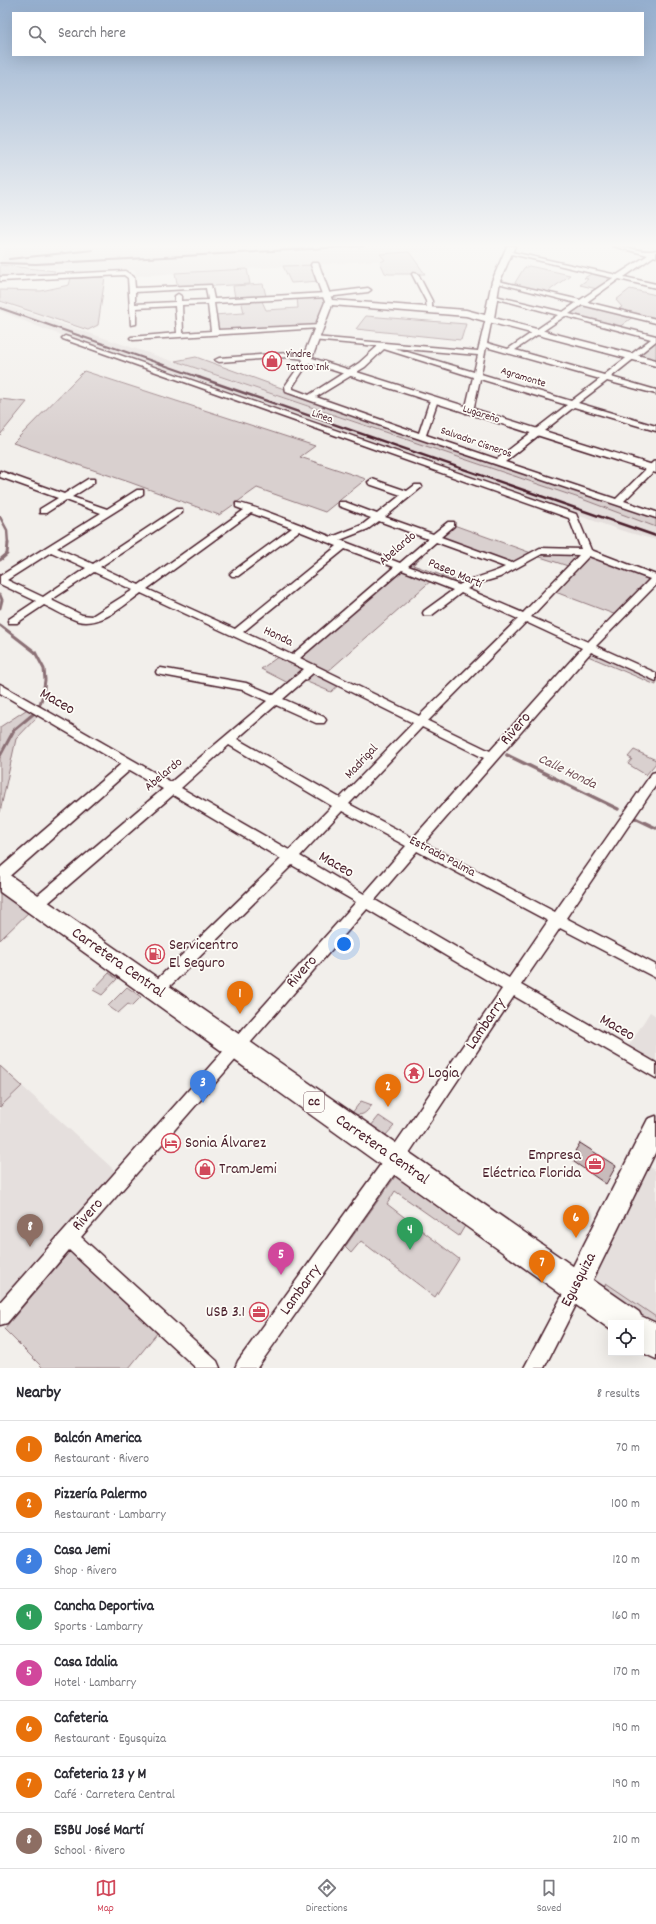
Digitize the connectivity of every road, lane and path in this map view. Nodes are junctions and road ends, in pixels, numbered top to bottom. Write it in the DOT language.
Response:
graph roads {
  1 [pos="133,310"];
  2 [pos="178,310"];
  3 [pos="212,310"];
  4 [pos="324,310"];
  5 [pos="436,310"];
  6 [pos="490,310"];
  7 [pos="548,310"];
  8 [pos="570,310"];
  9 [pos="610,310"];
  10 [pos="564,314"];
  11 [pos="489,318"];
  12 [pos="656,321"];
  13 [pos="133,324"];
  14 [pos="319,326"];
  15 [pos="538,331"];
  16 [pos="216,333"];
  17 [pos="180,335"];
  18 [pos="64,338"];
  19 [pos="133,338"];
  20 [pos="656,338"];
  21 [pos="314,339"];
  22 [pos="484,344"];
  23 [pos="383,346"];
  24 [pos="509,351"];
  25 [pos="481,353"];
  26 [pos="632,357"];
  27 [pos="307,358"];
  28 [pos="219,360"];
  29 [pos="656,363"];
  30 [pos="350,374"];
  31 [pos="478,375"];
  32 [pos="605,378"];
  33 [pos="656,392"];
  34 [pos="311,397"];
  35 [pos="434,400"];
  36 [pos="573,404"];
  37 [pos="468,411"];
  38 [pos="656,429"];
  39 [pos="537,432"];
  40 [pos="422,436"];
  41 [pos="499,462"];
  42 [pos="654,467"];
  43 [pos="0,474"];
  44 [pos="91,482"];
  45 [pos="372,482"];
  46 [pos="418,487"];
  47 [pos="140,492"];
  48 [pos="408,495"];
  49 [pos="66,497"];
  50 [pos="618,502"];
  51 [pos="342,504"];
  52 [pos="239,505"];
  53 [pos="251,509"];
  54 [pos="43,511"];
  55 [pos="179,511"];
  56 [pos="107,512"];
  57 [pos="656,515"];
  58 [pos="378,517"];
  59 [pos="451,524"];
  60 [pos="299,527"];
  61 [pos="433,538"];
  62 [pos="333,540"];
  63 [pos="344,545"];
  64 [pos="50,548"];
  65 [pos="587,552"];
  66 [pos="402,566"];
  67 [pos="94,567"];
  68 [pos="514,567"];
  69 [pos="235,574"];
  70 [pos="656,578"];
  71 [pos="0,580"];
  72 [pos="142,588"];
  73 [pos="460,589"];
  74 [pos="44,601"];
  75 [pos="428,613"];
  76 [pos="523,619"];
  77 [pos="13,621"];
  78 [pos="236,633"];
  79 [pos="588,648"];
  80 [pos="293,659"];
  81 [pos="312,668"];
  82 [pos="161,672"];
  83 [pos="656,677"];
  84 [pos="0,688"];
  85 [pos="276,699"];
  86 [pos="320,720"];
  87 [pos="420,722"];
  88 [pos="229,740"];
  89 [pos="492,757"];
  90 [pos="130,763"];
  91 [pos="656,776"];
  92 [pos="172,788"];
  93 [pos="342,805"];
  94 [pos="417,844"];
  95 [pos="290,858"];
  96 [pos="0,876"];
  97 [pos="0,880"];
  98 [pos="365,901"];
  99 [pos="36,906"];
  100 [pos="557,918"];
  101 [pos="656,972"];
  102 [pos="511,987"];
  103 [pos="156,990"];
  104 [pos="235,1048"];
  105 [pos="656,1070"];
  106 [pos="656,1127"];
  107 [pos="395,1159"];
  108 [pos="68,1237"];
  109 [pos="576,1287"];
  110 [pos="0,1316"];
  111 [pos="624,1320"];
  112 [pos="644,1334"];
  113 [pos="656,1343"];
  114 [pos="210,1368"];
  115 [pos="245,1368"];
  116 [pos="534,1368"];
  1 -- 13 [label="street"];
  2 -- 17 [label="street"];
  3 -- 16 [label="street"];
  4 -- 14 [label="street"];
  5 -- 11 [label="street"];
  6 -- 11 [label="street"];
  7 -- 10 [label="street"];
  8 -- 10 [label="street"];
  9 -- 12 [label="street"];
  10 -- 15 [label="street"];
  10 -- 20 [label="street"];
  11 -- 15 [label="street"];
  11 -- 22 [label="street"];
  14 -- 16 [label="street"];
  14 -- 21 [label="street"];
  15 -- 24 [label="street"];
  15 -- 26 [label="street"];
  16 -- 17 [label="street"];
  17 -- 19 [label="street"];
  18 -- 65 [label="street, Línea"];
  20 -- 26 [label="street"];
  21 -- 23 [label="street"];
  21 -- 27 [label="street"];
  22 -- 24 [label="street"];
  22 -- 25 [label="street"];
  23 -- 25 [label="street"];
  23 -- 30 [label="street"];
  23 -- 31 [label="street, Agramonte"];
  24 -- 32 [label="street"];
  25 -- 31 [label="street"];
  26 -- 29 [label="street"];
  26 -- 32 [label="street"];
  27 -- 28 [label="street"];
  27 -- 30 [label="street, Lugareño"];
  27 -- 34 [label="street, Salvador Cisneros"];
  30 -- 34 [label="street"];
  30 -- 35 [label="street, Lugareño"];
  31 -- 36 [label="street, Agramonte"];
  31 -- 37 [label="street"];
  32 -- 33 [label="street"];
  32 -- 36 [label="street"];
  34 -- 40 [label="street, Salvador Cisneros"];
  35 -- 37 [label="street, Lugareño"];
  35 -- 40 [label="street"];
  36 -- 38 [label="street, Agramonte"];
  36 -- 39 [label="street"];
  37 -- 39 [label="street, Lugareño"];
  39 -- 41 [label="street"];
  39 -- 42 [label="street, Lugareño"];
  40 -- 41 [label="street, Salvador Cisneros"];
  41 -- 50 [label="street, Salvador Cisneros"];
  42 -- 50 [label="street"];
  43 -- 49 [label="street"];
  44 -- 49 [label="street"];
  45 -- 48 [label="street"];
  46 -- 48 [label="street"];
  47 -- 56 [label="street"];
  48 -- 58 [label="street"];
  49 -- 54 [label="street"];
  49 -- 56 [label="street"];
  50 -- 57 [label="street, Salvador Cisneros"];
  51 -- 58 [label="street"];
  52 -- 53 [label="street, Paseo Martí"];
  53 -- 60 [label="street, Paseo Martí"];
  53 -- 72 [label="street"];
  55 -- 67 [label="street"];
  56 -- 64 [label="street"];
  58 -- 61 [label="street"];
  58 -- 62 [label="street"];
  59 -- 61 [label="street, Abelardo"];
  60 -- 62 [label="street, Paseo Martí"];
  60 -- 69 [label="street"];
  61 -- 66 [label="street, Abelardo"];
  61 -- 68 [label="street"];
  62 -- 63 [label="street, Paseo Martí"];
  63 -- 66 [label="street, Paseo Martí"];
  63 -- 78 [label="street"];
  64 -- 67 [label="street, Honda"];
  64 -- 71 [label="street"];
  65 -- 68 [label="street"];
  65 -- 70 [label="street"];
  65 -- 76 [label="street, Madrigal"];
  66 -- 73 [label="street, Paseo Martí"];
  66 -- 80 [label="street, Abelardo"];
  67 -- 72 [label="street, Honda"];
  67 -- 74 [label="street"];
  68 -- 73 [label="street"];
  70 -- 79 [label="street, Rivero"];
  71 -- 74 [label="street"];
  72 -- 74 [label="street"];
  72 -- 78 [label="street, Honda"];
  73 -- 75 [label="street"];
  73 -- 76 [label="street, Paseo Martí"];
  74 -- 77 [label="street"];
  76 -- 79 [label="street, Paseo Martí"];
  76 -- 87 [label="street, Madrigal"];
  78 -- 80 [label="street, Honda"];
  79 -- 83 [label="street, Paseo Martí"];
  79 -- 89 [label="street, Rivero"];
  80 -- 81 [label="street, Honda"];
  81 -- 85 [label="street, Abelardo"];
  81 -- 87 [label="street, Honda"];
  82 -- 85 [label="street"];
  84 -- 90 [label="street, Maceo"];
  85 -- 86 [label="street"];
  85 -- 88 [label="street, Abelardo"];
  87 -- 89 [label="street, Honda"];
  87 -- 93 [label="street, Madrigal"];
  88 -- 92 [label="street, Abelardo"];
  88 -- 93 [label="street, Estrada Palma"];
  89 -- 94 [label="street, Rivero"];
  90 -- 92 [label="street, Maceo"];
  90 -- 96 [label="street"];
  91 -- 100 [label="street, Lambarry"];
  92 -- 95 [label="street, Maceo"];
  92 -- 99 [label="street, Abelardo"];
  93 -- 94 [label="street, Estrada Palma"];
  93 -- 95 [label="street, Madrigal"];
  94 -- 98 [label="street, Rivero"];
  94 -- 100 [label="street, Estrada Palma"];
  95 -- 98 [label="street, Maceo"];
  95 -- 103 [label="street, Madrigal"];
  97 -- 99 [label="highway, Carretera Central / CC"];
  98 -- 102 [label="street, Maceo"];
  98 -- 104 [label="street, Rivero"];
  99 -- 103 [label="highway, Carretera Central / CC"];
  100 -- 101 [label="street, Estrada Palma"];
  100 -- 102 [label="street, Lambarry"];
  102 -- 105 [label="street, Maceo"];
  102 -- 107 [label="street, Lambarry"];
  103 -- 104 [label="highway, Carretera Central / CC"];
  104 -- 107 [label="highway, Carretera Central / CC"];
  104 -- 108 [label="street, Rivero"];
  106 -- 109 [label="street, Egusquiza"];
  107 -- 109 [label="highway, Carretera Central / CC"];
  107 -- 115 [label="street, Lambarry"];
  108 -- 110 [label="street, Rivero"];
  108 -- 114 [label="street"];
  109 -- 111 [label="highway, Carretera Central / CC"];
  109 -- 116 [label="street, Egusquiza"];
  112 -- 113 [label="highway"];
}
